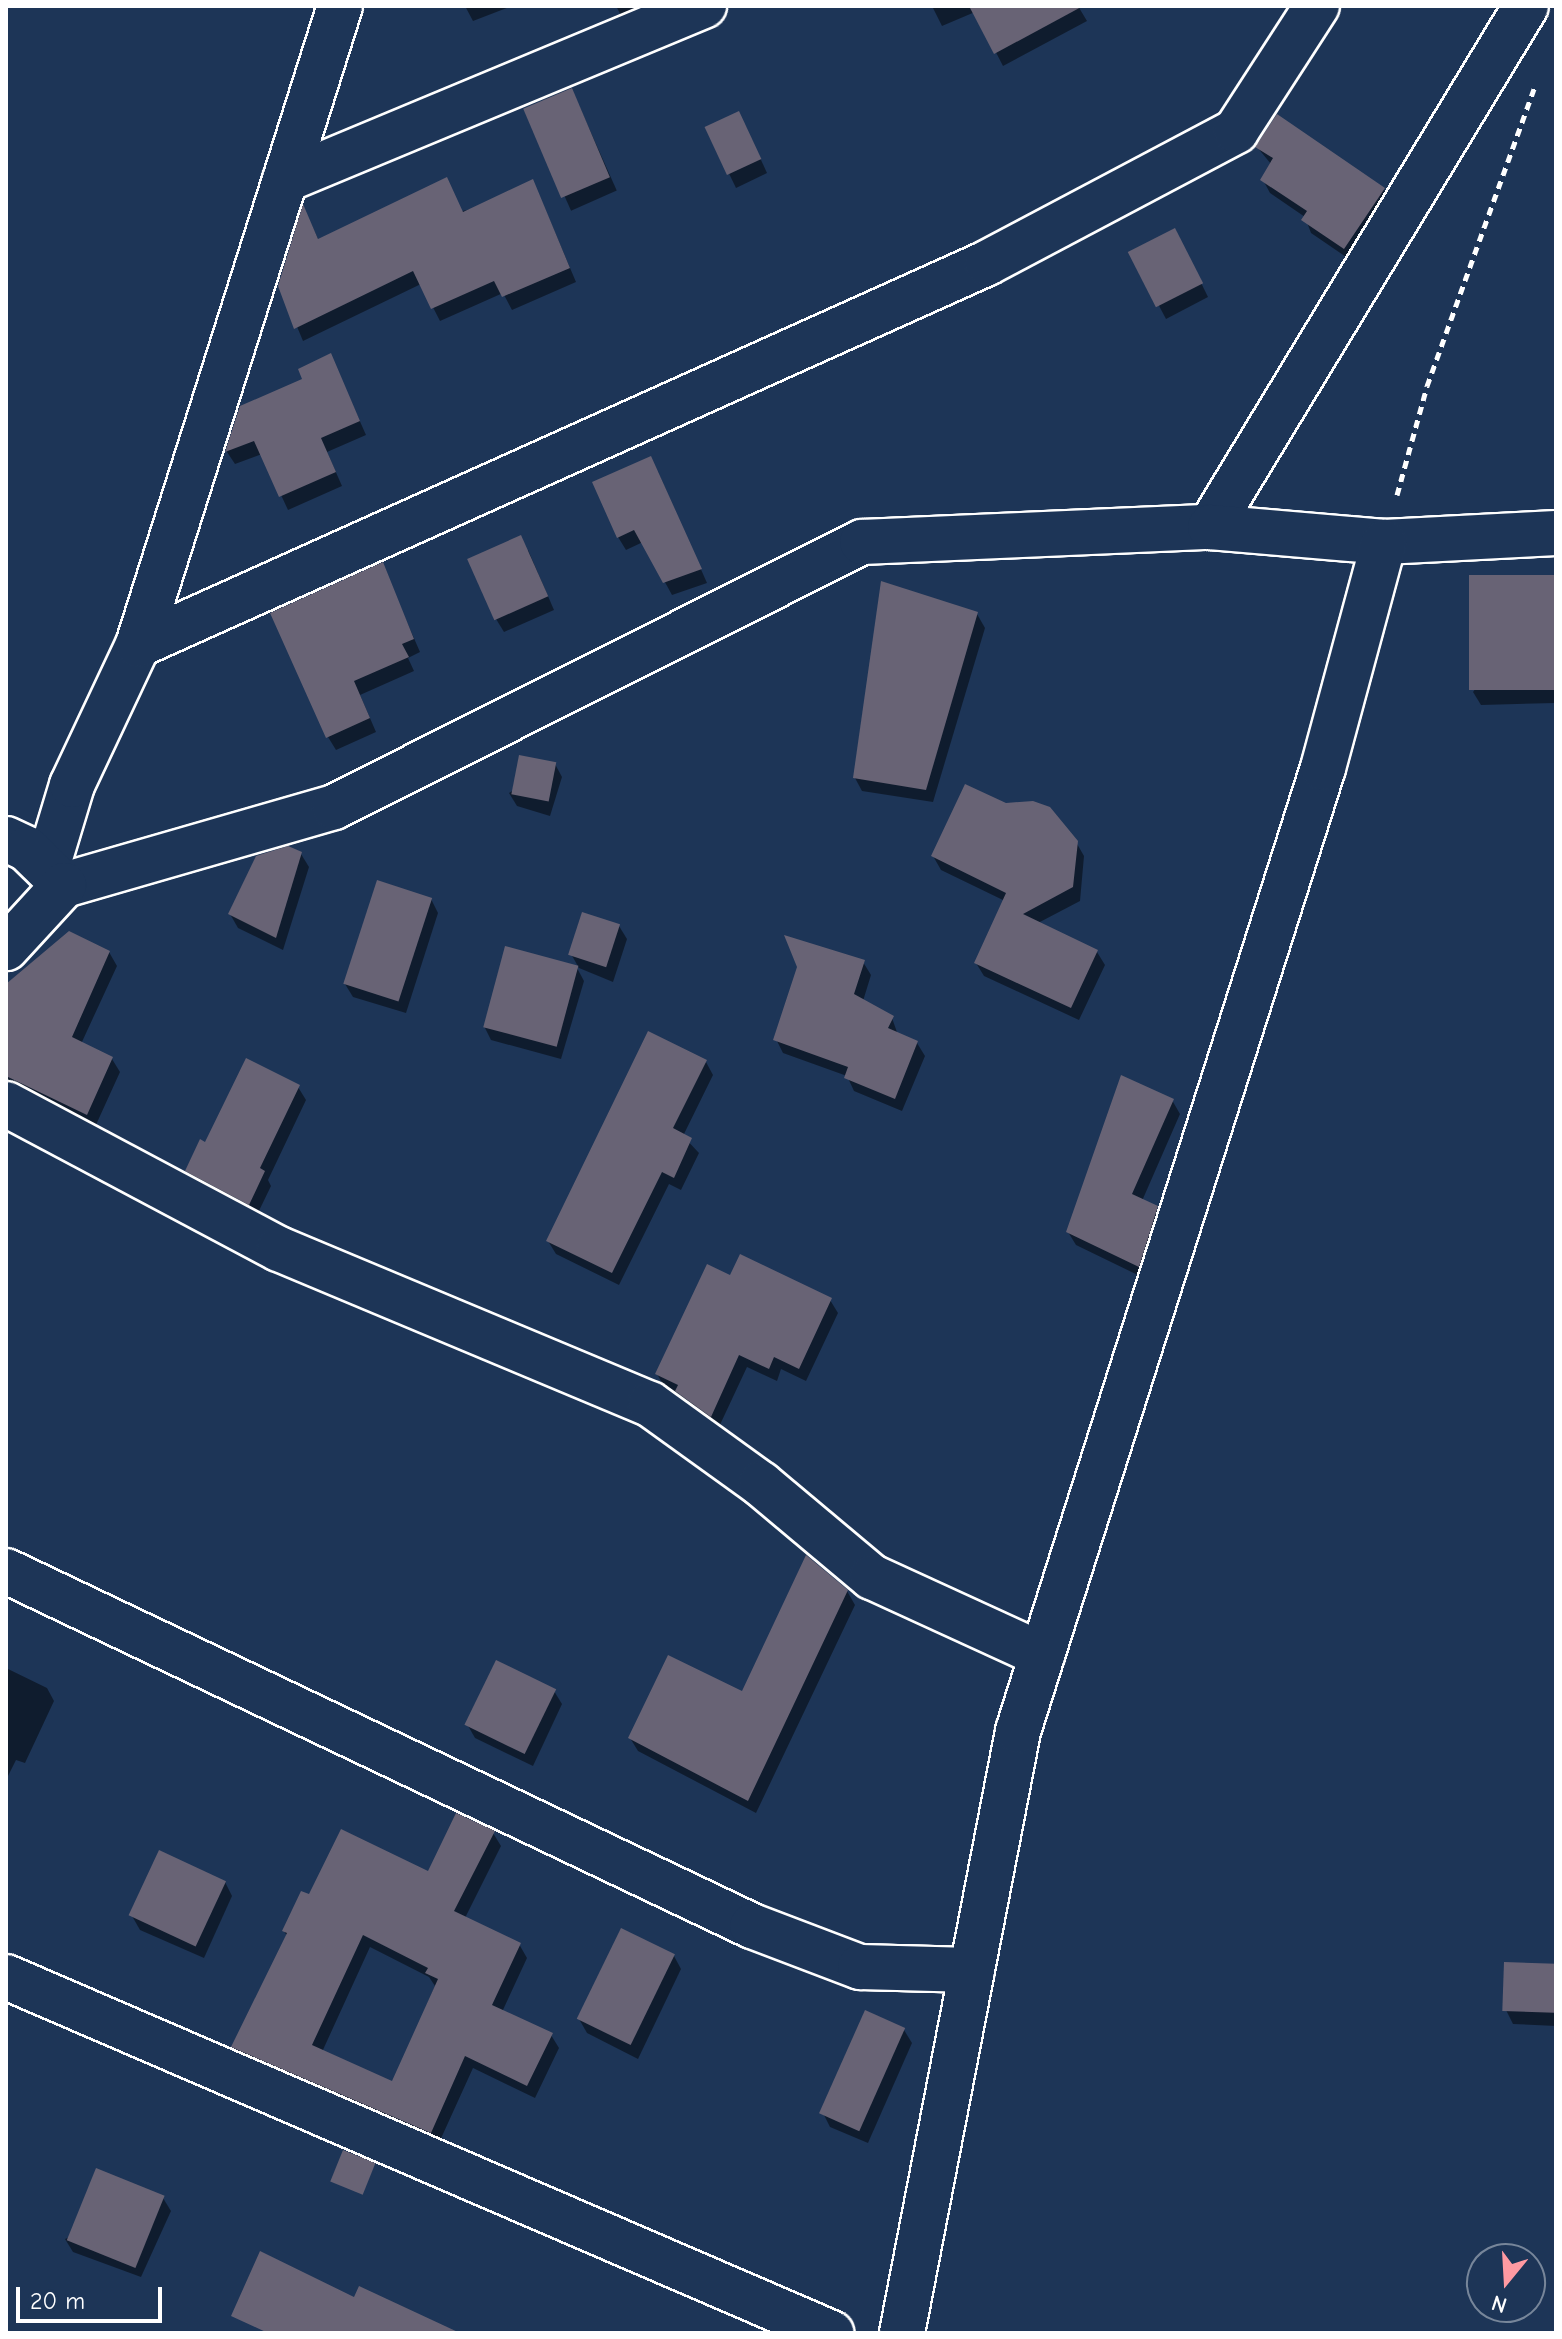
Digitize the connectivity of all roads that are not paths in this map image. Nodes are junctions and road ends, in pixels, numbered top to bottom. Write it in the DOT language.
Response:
graph roads {
  1 [pos="340,6"];
  2 [pos="704,6"];
  3 [pos="1317,6"];
  4 [pos="1526,6"];
  5 [pos="285,180"];
  6 [pos="1210,527"];
  7 [pos="1556,533"];
  8 [pos="1384,542"];
  9 [pos="138,645"];
  10 [pos="6,839"];
  11 [pos="56,877"];
  12 [pos="6,948"];
  13 [pos="6,1104"];
  14 [pos="6,1571"];
  15 [pos="1042,1655"];
  16 [pos="972,1970"];
  17 [pos="6,1977"];
  18 [pos="831,2333"];
  19 [pos="902,2333"];
  1 -- 5 [label="street"];
  2 -- 5 [label="street"];
  3 -- 9 [label="street"];
  4 -- 6 [label="street"];
  5 -- 9 [label="street"];
  6 -- 8 [label="street"];
  6 -- 11 [label="street"];
  7 -- 8 [label="street"];
  8 -- 15 [label="street"];
  9 -- 11 [label="street"];
  10 -- 11 [label="street"];
  11 -- 12 [label="street"];
  13 -- 15 [label="street"];
  14 -- 16 [label="street"];
  15 -- 16 [label="street"];
  16 -- 19 [label="street"];
  17 -- 18 [label="street"];
}
